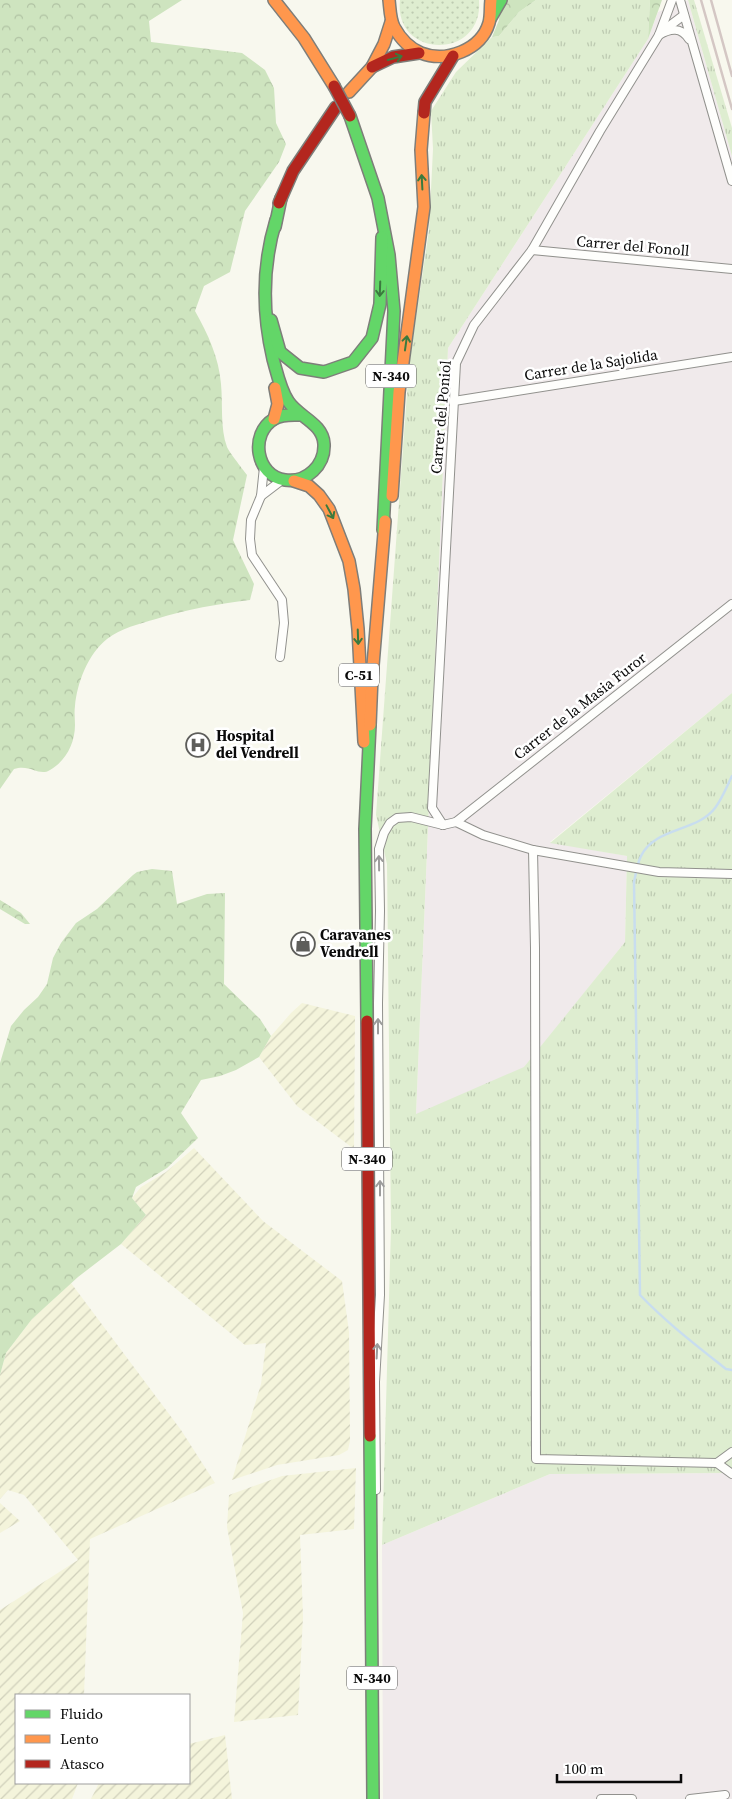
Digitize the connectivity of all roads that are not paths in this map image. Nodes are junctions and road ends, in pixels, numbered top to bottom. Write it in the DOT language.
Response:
graph roads {
  1 [pos="274,0"];
  2 [pos="389,0"];
  3 [pos="492,0"];
  4 [pos="501,0"];
  5 [pos="672,0"];
  6 [pos="680,0"];
  7 [pos="684,15"];
  8 [pos="490,20"];
  9 [pos="391,22"];
  10 [pos="659,34"];
  11 [pos="694,47"];
  12 [pos="419,53"];
  13 [pos="453,56"];
  14 [pos="372,67"];
  15 [pos="349,92"];
  16 [pos="336,107"];
  17 [pos="732,181"];
  18 [pos="281,198"];
  19 [pos="276,220"];
  20 [pos="383,223"];
  21 [pos="532,250"];
  22 [pos="732,269"];
  23 [pos="732,357"];
  24 [pos="454,401"];
  25 [pos="300,415"];
  26 [pos="274,419"];
  27 [pos="264,467"];
  28 [pos="282,480"];
  29 [pos="294,481"];
  30 [pos="262,496"];
  31 [pos="383,530"];
  32 [pos="732,604"];
  33 [pos="280,657"];
  34 [pos="368,761"];
  35 [pos="456,822"];
  36 [pos="443,825"];
  37 [pos="533,850"];
  38 [pos="732,874"];
  39 [pos="732,1452"];
  40 [pos="717,1464"];
  41 [pos="732,1474"];
  42 [pos="370,1557"];
  43 [pos="729,1795"];
  44 [pos="373,1799"];
  45 [pos="601,1799"];
  46 [pos="632,1799"];
  47 [pos="690,1799"];
  48 [pos="717,1799"];
  1 -- 20 [label="main road, N-340, bridge"];
  2 -- 9 [label="main road"];
  3 -- 8 [label="main road"];
  4 -- 8 [label="main road"];
  5 -- 10 [label="street, Carrer del Poniol"];
  6 -- 7 [label="street"];
  7 -- 10 [label="street, Carrer del Poniol"];
  7 -- 11 [label="street"];
  8 -- 13 [label="main road"];
  9 -- 12 [label="main road"];
  9 -- 14 [label="main road"];
  10 -- 11 [label="street"];
  10 -- 21 [label="street, Carrer del Poniol"];
  11 -- 17 [label="street"];
  12 -- 13 [label="main road"];
  14 -- 12 [label="main road, one-way"];
  31 -- 13 [label="main road, one-way"];
  14 -- 15 [label="main road"];
  16 -- 18 [label="main road"];
  18 -- 19 [label="main road"];
  18 -- 26 [label="main road"];
  20 -- 19 [label="main road, one-way"];
  19 -- 25 [label="main road"];
  20 -- 31 [label="main road, N-340"];
  21 -- 22 [label="street, Carrer del Fonoll"];
  21 -- 24 [label="street, Carrer del Poniol"];
  23 -- 24 [label="street, Carrer de la Sajolida"];
  24 -- 36 [label="street, Carrer del Poniol"];
  25 -- 26 [label="main road"];
  25 -- 29 [label="main road"];
  26 -- 27 [label="main road"];
  27 -- 28 [label="main road"];
  27 -- 30 [label="street"];
  28 -- 29 [label="main road"];
  28 -- 30 [label="street"];
  29 -- 34 [label="main road, C-51, one-way"];
  30 -- 33 [label="street"];
  31 -- 34 [label="main road, N-340"];
  32 -- 35 [label="street, Carrer de la Masia Furor"];
  34 -- 42 [label="main road, N-340"];
  35 -- 36 [label="street, Carrer de la Masia Furor"];
  35 -- 37 [label="street"];
  42 -- 36 [label="street, one-way"];
  37 -- 38 [label="street"];
  37 -- 40 [label="street"];
  39 -- 40 [label="street"];
  40 -- 41 [label="street"];
  42 -- 44 [label="main road, N-340"];
  43 -- 47 [label="street"];
  43 -- 48 [label="street"];
  45 -- 46 [label="street"];
}
